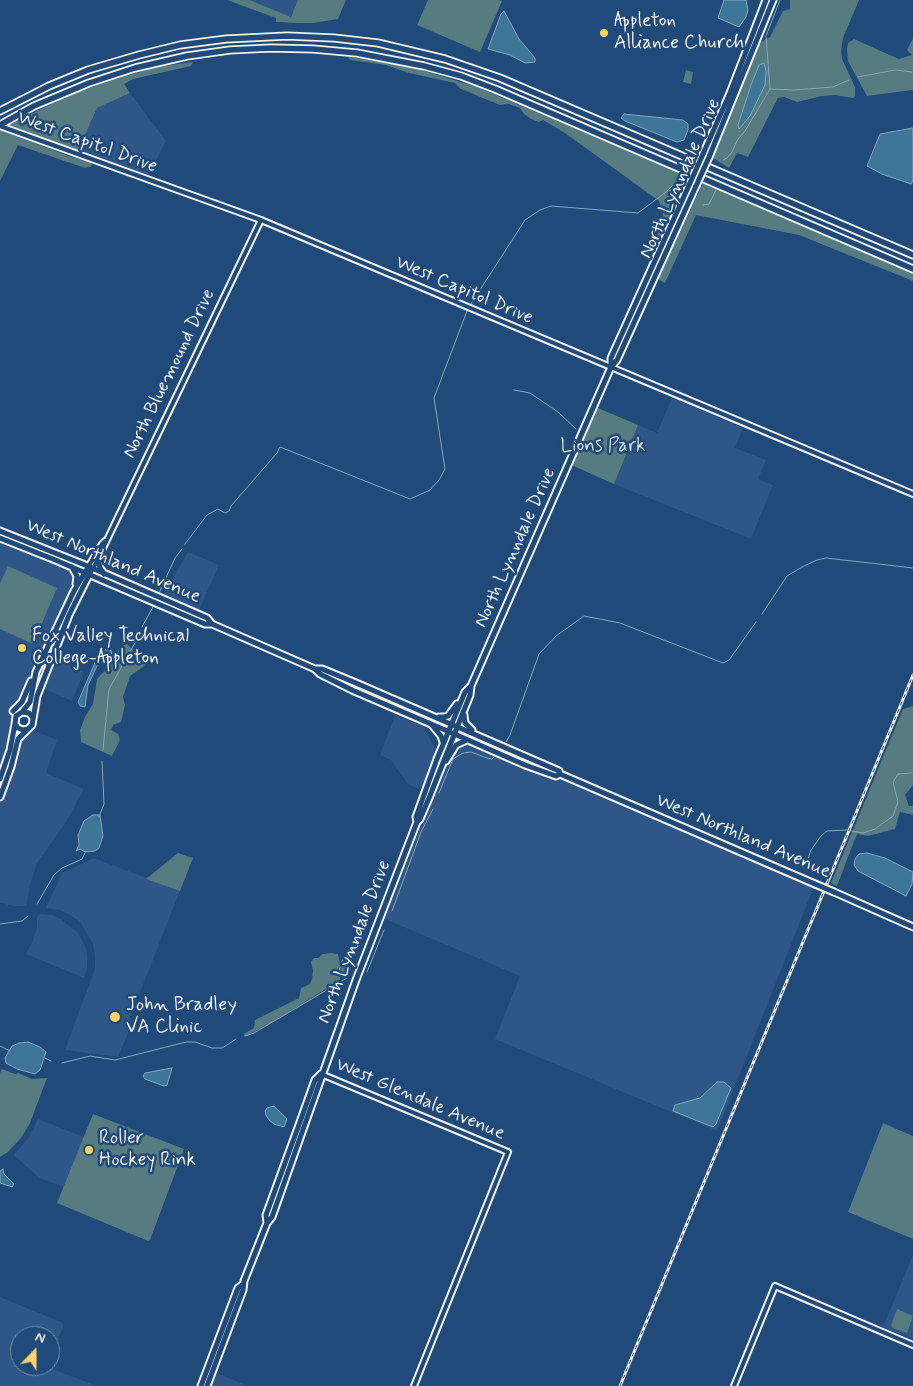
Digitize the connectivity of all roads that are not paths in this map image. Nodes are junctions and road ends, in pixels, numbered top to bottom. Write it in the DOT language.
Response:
graph roads {
  1 [pos="766,0"];
  2 [pos="773,0"];
  3 [pos="0,111"];
  4 [pos="0,125"];
  5 [pos="693,184"];
  6 [pos="261,220"];
  7 [pos="913,255"];
  8 [pos="913,269"];
  9 [pos="611,367"];
  10 [pos="913,494"];
  11 [pos="0,531"];
  12 [pos="0,538"];
  13 [pos="105,541"];
  14 [pos="98,559"];
  15 [pos="72,567"];
  16 [pos="89,570"];
  17 [pos="105,574"];
  18 [pos="74,592"];
  19 [pos="212,624"];
  20 [pos="315,668"];
  21 [pos="36,672"];
  22 [pos="472,686"];
  23 [pos="460,703"];
  24 [pos="13,711"];
  25 [pos="464,711"];
  26 [pos="22,712"];
  27 [pos="432,716"];
  28 [pos="33,718"];
  29 [pos="15,724"];
  30 [pos="431,724"];
  31 [pos="451,724"];
  32 [pos="457,727"];
  33 [pos="27,730"];
  34 [pos="448,732"];
  35 [pos="454,734"];
  36 [pos="467,740"];
  37 [pos="494,743"];
  38 [pos="442,746"];
  39 [pos="440,769"];
  40 [pos="560,774"];
  41 [pos="0,779"];
  42 [pos="0,797"];
  43 [pos="416,822"];
  44 [pos="913,927"];
  45 [pos="321,1074"];
  46 [pos="242,1285"];
  47 [pos="913,1345"];
  48 [pos="201,1386"];
  49 [pos="207,1386"];
  50 [pos="414,1386"];
  51 [pos="734,1386"];
  1 -- 5 [label="main road, North Lynndale Drive, bridge"];
  2 -- 5 [label="main road, North Lynndale Drive, bridge"];
  3 -- 7 [label="highway"];
  4 -- 6 [label="street, West Capitol Drive"];
  4 -- 8 [label="highway"];
  5 -- 9 [label="main road, North Lynndale Drive"];
  6 -- 9 [label="street, West Capitol Drive"];
  6 -- 13 [label="street, North Bluemound Drive"];
  9 -- 10 [label="street, West Capitol Drive"];
  9 -- 22 [label="main road, North Lynndale Drive"];
  11 -- 16 [label="main road, West Northland Avenue"];
  12 -- 15 [label="main road, West Northland Avenue"];
  13 -- 14 [label="street, North Bluemound Drive"];
  13 -- 16 [label="street, North Bluemound Drive"];
  14 -- 16 [label="street, North Bluemound Drive"];
  14 -- 17 [label="main road"];
  15 -- 16 [label="main road, West Northland Avenue"];
  15 -- 18 [label="main road"];
  16 -- 17 [label="main road, West Northland Avenue"];
  16 -- 18 [label="main road, North Bluemound Drive"];
  16 -- 19 [label="main road, West Northland Avenue"];
  16 -- 28 [label="main road, North Bluemound Drive"];
  17 -- 19 [label="main road, West Northland Avenue"];
  18 -- 21 [label="main road, North Bluemound Drive"];
  19 -- 20 [label="main road, West Northland Avenue"];
  20 -- 27 [label="main road, West Northland Avenue"];
  20 -- 30 [label="main road, West Northland Avenue"];
  21 -- 24 [label="main road"];
  21 -- 26 [label="main road, North Bluemound Drive"];
  22 -- 23 [label="main road, North Lynndale Drive"];
  22 -- 25 [label="main road, North Lynndale Drive"];
  23 -- 27 [label="main road"];
  23 -- 31 [label="main road, North Lynndale Drive"];
  25 -- 32 [label="main road, North Lynndale Drive"];
  25 -- 37 [label="main road"];
  26 -- 28 [label="main road"];
  26 -- 29 [label="main road"];
  27 -- 31 [label="main road, West Northland Avenue"];
  28 -- 33 [label="main road"];
  29 -- 33 [label="main road"];
  29 -- 41 [label="main road"];
  30 -- 34 [label="main road, West Northland Avenue"];
  30 -- 38 [label="main road"];
  31 -- 32 [label="main road, West Northland Avenue"];
  31 -- 34 [label="main road, North Lynndale Drive"];
  32 -- 35 [label="main road, North Lynndale Drive"];
  32 -- 37 [label="main road, West Northland Avenue"];
  33 -- 42 [label="main road"];
  34 -- 35 [label="main road, West Northland Avenue"];
  34 -- 38 [label="main road, North Lynndale Drive"];
  35 -- 36 [label="main road, West Northland Avenue"];
  35 -- 39 [label="main road, North Lynndale Drive"];
  36 -- 39 [label="main road"];
  36 -- 40 [label="main road, West Northland Avenue"];
  37 -- 40 [label="main road, West Northland Avenue"];
  38 -- 43 [label="main road, North Lynndale Drive"];
  39 -- 43 [label="main road, North Lynndale Drive"];
  40 -- 44 [label="main road, West Northland Avenue, bridge"];
  43 -- 45 [label="main road, North Lynndale Drive"];
  45 -- 46 [label="main road, North Lynndale Drive"];
  45 -- 50 [label="street, West Glendale Avenue"];
  46 -- 48 [label="main road, North Lynndale Drive"];
  46 -- 49 [label="main road, North Lynndale Drive"];
  47 -- 51 [label="street"];
}
